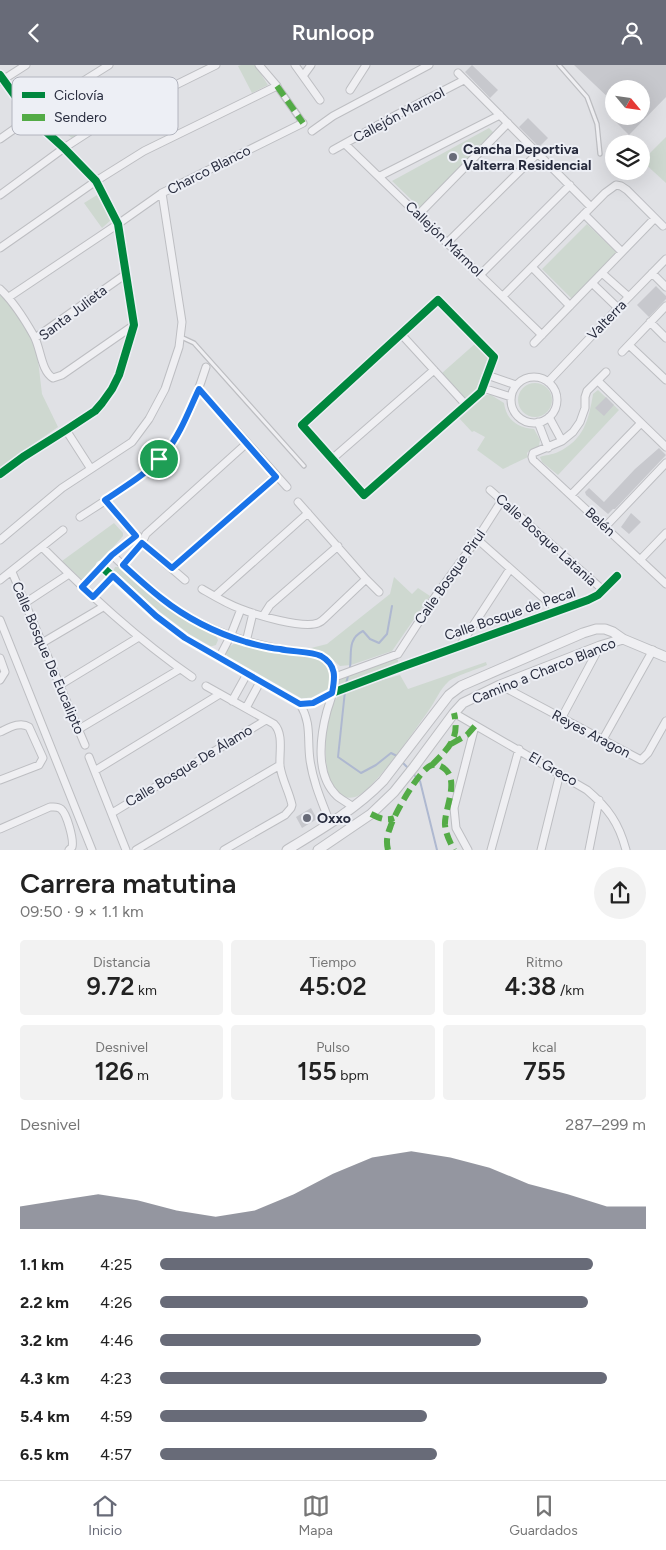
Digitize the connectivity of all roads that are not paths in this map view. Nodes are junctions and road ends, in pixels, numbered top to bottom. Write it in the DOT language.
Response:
graph roads {
  1 [pos="26,65"];
  2 [pos="109,65"];
  3 [pos="216,65"];
  4 [pos="260,65"];
  5 [pos="295,65"];
  6 [pos="311,65"];
  7 [pos="366,65"];
  8 [pos="429,65"];
  9 [pos="559,65"];
  10 [pos="458,73"];
  11 [pos="303,76"];
  12 [pos="89,77"];
  13 [pos="1,78"];
  14 [pos="464,80"];
  15 [pos="178,84"];
  16 [pos="277,86"];
  17 [pos="350,90"];
  18 [pos="12,93"];
  19 [pos="320,101"];
  20 [pos="500,115"];
  21 [pos="303,123"];
  22 [pos="508,123"];
  23 [pos="12,131"];
  24 [pos="312,131"];
  25 [pos="178,134"];
  26 [pos="50,135"];
  27 [pos="84,135"];
  28 [pos="177,135"];
  29 [pos="0,139"];
  30 [pos="345,144"];
  31 [pos="64,148"];
  32 [pos="333,151"];
  33 [pos="538,153"];
  34 [pos="600,154"];
  35 [pos="380,176"];
  36 [pos="96,181"];
  37 [pos="570,185"];
  38 [pos="162,193"];
  39 [pos="0,195"];
  40 [pos="591,207"];
  41 [pos="419,214"];
  42 [pos="584,214"];
  43 [pos="655,218"];
  44 [pos="118,224"];
  45 [pos="663,226"];
  46 [pos="448,242"];
  47 [pos="0,248"];
  48 [pos="622,252"];
  49 [pos="665,262"];
  50 [pos="532,267"];
  51 [pos="602,273"];
  52 [pos="652,273"];
  53 [pos="126,274"];
  54 [pos="480,275"];
  55 [pos="592,283"];
  56 [pos="666,287"];
  57 [pos="0,289"];
  58 [pos="502,296"];
  59 [pos="9,297"];
  60 [pos="629,297"];
  61 [pos="570,306"];
  62 [pos="666,306"];
  63 [pos="618,308"];
  64 [pos="650,322"];
  65 [pos="134,325"];
  66 [pos="401,334"];
  67 [pos="542,335"];
  68 [pos="180,337"];
  69 [pos="35,338"];
  70 [pos="666,338"];
  71 [pos="534,343"];
  72 [pos="629,345"];
  73 [pos="622,352"];
  74 [pos="206,367"];
  75 [pos="434,370"];
  76 [pos="606,372"];
  77 [pos="487,375"];
  78 [pos="665,378"];
  79 [pos="598,381"];
  80 [pos="548,382"];
  81 [pos="516,385"];
  82 [pos="483,388"];
  83 [pos="199,389"];
  84 [pos="511,397"];
  85 [pos="466,405"];
  86 [pos="549,417"];
  87 [pos="538,422"];
  88 [pos="641,423"];
  89 [pos="66,431"];
  90 [pos="562,441"];
  91 [pos="247,443"];
  92 [pos="548,447"];
  93 [pos="666,447"];
  94 [pos="332,459"];
  95 [pos="666,463"];
  96 [pos="304,467"];
  97 [pos="91,469"];
  98 [pos="0,474"];
  99 [pos="276,477"];
  100 [pos="287,487"];
  101 [pos="490,490"];
  102 [pos="571,495"];
  103 [pos="105,500"];
  104 [pos="502,500"];
  105 [pos="298,502"];
  106 [pos="308,513"];
  107 [pos="80,517"];
  108 [pos="605,527"];
  109 [pos="63,530"];
  110 [pos="666,533"];
  111 [pos="146,534"];
  112 [pos="136,536"];
  113 [pos="477,539"];
  114 [pos="0,540"];
  115 [pos="142,543"];
  116 [pos="338,546"];
  117 [pos="42,547"];
  118 [pos="112,555"];
  119 [pos="640,560"];
  120 [pos="123,565"];
  121 [pos="101,566"];
  122 [pos="172,568"];
  123 [pos="510,569"];
  124 [pos="12,572"];
  125 [pos="69,574"];
  126 [pos="113,576"];
  127 [pos="617,576"];
  128 [pos="366,579"];
  129 [pos="0,580"];
  130 [pos="184,581"];
  131 [pos="666,584"];
  132 [pos="82,587"];
  133 [pos="202,589"];
  134 [pos="603,590"];
  135 [pos="379,592"];
  136 [pos="93,597"];
  137 [pos="215,597"];
  138 [pos="25,603"];
  139 [pos="103,607"];
  140 [pos="241,609"];
  141 [pos="558,611"];
  142 [pos="253,613"];
  143 [pos="263,616"];
  144 [pos="0,620"];
  145 [pos="139,637"];
  146 [pos="230,637"];
  147 [pos="623,639"];
  148 [pos="246,642"];
  149 [pos="42,643"];
  150 [pos="461,644"];
  151 [pos="600,646"];
  152 [pos="652,650"];
  153 [pos="398,653"];
  154 [pos="666,657"];
  155 [pos="0,658"];
  156 [pos="219,658"];
  157 [pos="404,666"];
  158 [pos="180,669"];
  159 [pos="247,674"];
  160 [pos="192,677"];
  161 [pos="335,677"];
  162 [pos="0,680"];
  163 [pos="260,682"];
  164 [pos="60,685"];
  165 [pos="500,685"];
  166 [pos="206,686"];
  167 [pos="332,693"];
  168 [pos="220,694"];
  169 [pos="232,701"];
  170 [pos="300,704"];
  171 [pos="246,708"];
  172 [pos="454,713"];
  173 [pos="561,719"];
  174 [pos="266,720"];
  175 [pos="666,721"];
  176 [pos="475,726"];
  177 [pos="79,729"];
  178 [pos="0,732"];
  179 [pos="602,741"];
  180 [pos="85,745"];
  181 [pos="519,749"];
  182 [pos="90,757"];
  183 [pos="280,765"];
  184 [pos="96,770"];
  185 [pos="560,773"];
  186 [pos="0,780"];
  187 [pos="383,781"];
  188 [pos="394,792"];
  189 [pos="600,801"];
  190 [pos="353,807"];
  191 [pos="112,813"];
  192 [pos="330,823"];
  193 [pos="0,829"];
  194 [pos="300,847"];
  195 [pos="69,850"];
  196 [pos="92,850"];
  197 [pos="126,850"];
  198 [pos="136,850"];
  199 [pos="224,850"];
  200 [pos="287,850"];
  201 [pos="318,850"];
  202 [pos="468,850"];
  203 [pos="491,850"];
  204 [pos="541,850"];
  205 [pos="589,850"];
  206 [pos="626,850"];
  1 -- 13 [label="street"];
  2 -- 12 [label="street"];
  3 -- 15 [label="street"];
  4 -- 16 [label="street"];
  5 -- 11 [label="street"];
  6 -- 11 [label="street"];
  7 -- 17 [label="street"];
  8 -- 24 [label="street"];
  9 -- 34 [label="lane"];
  10 -- 14 [label="street"];
  11 -- 19 [label="street"];
  13 -- 18 [label="street"];
  14 -- 20 [label="street"];
  14 -- 30 [label="street, Callejón Marmol"];
  16 -- 21 [label="street"];
  16 -- 25 [label="street"];
  20 -- 22 [label="street"];
  20 -- 35 [label="street"];
  21 -- 38 [label="street, Charco Blanco"];
  22 -- 33 [label="street"];
  22 -- 41 [label="street"];
  23 -- 29 [label="street"];
  26 -- 31 [label="street"];
  27 -- 31 [label="street"];
  28 -- 36 [label="street"];
  30 -- 32 [label="street, Callejón Marmol"];
  30 -- 35 [label="street, Callejón Mármol"];
  31 -- 36 [label="street"];
  31 -- 39 [label="street"];
  33 -- 37 [label="street"];
  33 -- 46 [label="street"];
  35 -- 41 [label="street, Callejón Mármol"];
  36 -- 44 [label="street"];
  36 -- 47 [label="street"];
  37 -- 40 [label="street"];
  37 -- 54 [label="street"];
  38 -- 44 [label="street, Charco Blanco"];
  38 -- 68 [label="street"];
  40 -- 42 [label="street"];
  40 -- 43 [label="street"];
  41 -- 46 [label="street, Callejón Mármol"];
  42 -- 48 [label="street"];
  42 -- 50 [label="street"];
  43 -- 45 [label="street"];
  43 -- 48 [label="street"];
  44 -- 53 [label="street"];
  44 -- 59 [label="street, Charco Blanco"];
  46 -- 54 [label="street, Callejón Mármol"];
  48 -- 51 [label="street"];
  49 -- 52 [label="street, Valterra"];
  50 -- 58 [label="street"];
  50 -- 61 [label="street"];
  51 -- 55 [label="street"];
  51 -- 60 [label="street"];
  52 -- 56 [label="street"];
  52 -- 60 [label="street, Valterra"];
  53 -- 65 [label="street"];
  53 -- 69 [label="street, Santa Julieta"];
  54 -- 58 [label="street, Callejón Mármol"];
  55 -- 61 [label="street"];
  55 -- 63 [label="street"];
  57 -- 59 [label="street"];
  58 -- 67 [label="street, Callejón Mármol"];
  59 -- 69 [label="street"];
  60 -- 63 [label="street, Valterra"];
  61 -- 67 [label="street"];
  62 -- 64 [label="street"];
  63 -- 80 [label="street, Valterra"];
  64 -- 70 [label="street"];
  64 -- 72 [label="street"];
  65 -- 69 [label="street, Santa Julieta"];
  65 -- 89 [label="street"];
  66 -- 75 [label="street"];
  66 -- 77 [label="street"];
  66 -- 94 [label="street"];
  67 -- 71 [label="street"];
  68 -- 96 [label="lane"];
  68 -- 97 [label="street"];
  72 -- 73 [label="street"];
  72 -- 78 [label="street"];
  74 -- 83 [label="street"];
  75 -- 85 [label="street"];
  75 -- 94 [label="street"];
  76 -- 79 [label="street"];
  77 -- 81 [label="street"];
  77 -- 82 [label="street"];
  79 -- 88 [label="street"];
  79 -- 90 [label="street"];
  80 -- 81 [label="street"];
  80 -- 86 [label="street"];
  81 -- 84 [label="street"];
  82 -- 84 [label="street"];
  82 -- 85 [label="street"];
  83 -- 91 [label="street"];
  83 -- 103 [label="street"];
  84 -- 87 [label="street"];
  85 -- 94 [label="street"];
  86 -- 87 [label="street"];
  86 -- 90 [label="street"];
  87 -- 92 [label="street"];
  88 -- 93 [label="street"];
  88 -- 102 [label="street"];
  89 -- 97 [label="street"];
  89 -- 98 [label="street"];
  90 -- 92 [label="street"];
  91 -- 99 [label="street"];
  91 -- 111 [label="street"];
  92 -- 102 [label="street, Belén"];
  95 -- 108 [label="street"];
  97 -- 114 [label="street"];
  99 -- 100 [label="street"];
  99 -- 122 [label="street"];
  101 -- 104 [label="street, Calle Bosque Latania"];
  102 -- 108 [label="street, Belén"];
  103 -- 107 [label="street"];
  103 -- 112 [label="street"];
  104 -- 113 [label="street, Calle Bosque Pirul"];
  104 -- 134 [label="street, Calle Bosque Latania"];
  105 -- 106 [label="street"];
  106 -- 116 [label="street"];
  106 -- 137 [label="street"];
  108 -- 119 [label="street, Belén"];
  109 -- 117 [label="street"];
  110 -- 119 [label="street"];
  111 -- 112 [label="street"];
  111 -- 115 [label="street"];
  112 -- 115 [label="street"];
  112 -- 118 [label="street"];
  113 -- 123 [label="street"];
  113 -- 153 [label="street, Calle Bosque Pirul"];
  115 -- 120 [label="street"];
  115 -- 122 [label="street"];
  116 -- 128 [label="street"];
  116 -- 143 [label="street"];
  117 -- 124 [label="street"];
  117 -- 125 [label="street"];
  118 -- 120 [label="street"];
  118 -- 121 [label="street"];
  119 -- 131 [label="street, Belén"];
  120 -- 146 [label="street"];
  121 -- 126 [label="street"];
  121 -- 132 [label="street"];
  122 -- 130 [label="street"];
  123 -- 141 [label="street"];
  123 -- 150 [label="street"];
  124 -- 129 [label="street"];
  124 -- 138 [label="street, Calle Bosque De Eucalipto"];
  125 -- 132 [label="street"];
  125 -- 138 [label="street"];
  126 -- 136 [label="street"];
  126 -- 156 [label="street"];
  127 -- 134 [label="street, Calle Bosque de Pecal"];
  128 -- 135 [label="street"];
  128 -- 143 [label="street"];
  132 -- 136 [label="street"];
  133 -- 137 [label="street"];
  134 -- 141 [label="street, Calle Bosque de Pecal"];
  136 -- 139 [label="street"];
  137 -- 140 [label="street"];
  138 -- 149 [label="street, Calle Bosque De Eucalipto"];
  139 -- 145 [label="street"];
  139 -- 149 [label="street"];
  140 -- 142 [label="street"];
  140 -- 146 [label="street"];
  141 -- 150 [label="street, Calle Bosque de Pecal"];
  142 -- 143 [label="street"];
  142 -- 148 [label="street"];
  144 -- 196 [label="street"];
  145 -- 158 [label="street"];
  145 -- 164 [label="street"];
  146 -- 148 [label="street"];
  146 -- 156 [label="street"];
  147 -- 151 [label="street, Camino a Charco Blanco"];
  147 -- 152 [label="street, Camino a Charco Blanco"];
  147 -- 187 [label="street, Camino a Charco Blanco"];
  148 -- 161 [label="street"];
  149 -- 164 [label="street, Calle Bosque De Eucalipto"];
  150 -- 157 [label="street, Calle Bosque de Pecal"];
  151 -- 165 [label="street, Camino a Charco Blanco"];
  151 -- 173 [label="street"];
  152 -- 154 [label="street, Camino a Charco Blanco"];
  152 -- 179 [label="street"];
  153 -- 157 [label="street"];
  153 -- 161 [label="street"];
  155 -- 162 [label="street"];
  156 -- 159 [label="street"];
  157 -- 167 [label="street"];
  158 -- 160 [label="street"];
  158 -- 177 [label="street"];
  159 -- 163 [label="street"];
  159 -- 169 [label="street"];
  161 -- 167 [label="street"];
  163 -- 170 [label="street"];
  163 -- 171 [label="street"];
  164 -- 177 [label="street, Calle Bosque De Eucalipto"];
  165 -- 172 [label="street, Camino a Charco Blanco"];
  165 -- 173 [label="street, Reyes Aragon"];
  166 -- 168 [label="street"];
  167 -- 170 [label="street"];
  167 -- 190 [label="street"];
  168 -- 169 [label="street"];
  168 -- 184 [label="street"];
  169 -- 171 [label="street"];
  170 -- 192 [label="street"];
  171 -- 174 [label="street"];
  172 -- 176 [label="street, El Greco"];
  172 -- 188 [label="street, Camino a Charco Blanco"];
  173 -- 179 [label="street, Reyes Aragon"];
  174 -- 183 [label="street"];
  174 -- 191 [label="street, Calle Bosque De Álamo"];
  175 -- 179 [label="street, Reyes Aragon"];
  176 -- 181 [label="street, El Greco"];
  176 -- 202 [label="street"];
  177 -- 180 [label="street, Calle Bosque De Eucalipto"];
  178 -- 186 [label="street"];
  181 -- 185 [label="street, El Greco"];
  181 -- 203 [label="street"];
  182 -- 184 [label="street"];
  183 -- 198 [label="street"];
  183 -- 199 [label="street"];
  184 -- 191 [label="street"];
  185 -- 189 [label="street, El Greco"];
  185 -- 204 [label="street"];
  187 -- 188 [label="street"];
  187 -- 190 [label="street, Camino a Charco Blanco"];
  188 -- 201 [label="street, Camino a Charco Blanco"];
  189 -- 205 [label="street"];
  189 -- 206 [label="street, El Greco"];
  190 -- 192 [label="street, Camino a Charco Blanco"];
  191 -- 197 [label="street"];
  192 -- 194 [label="street, Camino a Charco Blanco"];
  193 -- 195 [label="street"];
  194 -- 200 [label="street, Camino a Charco Blanco"];
}
